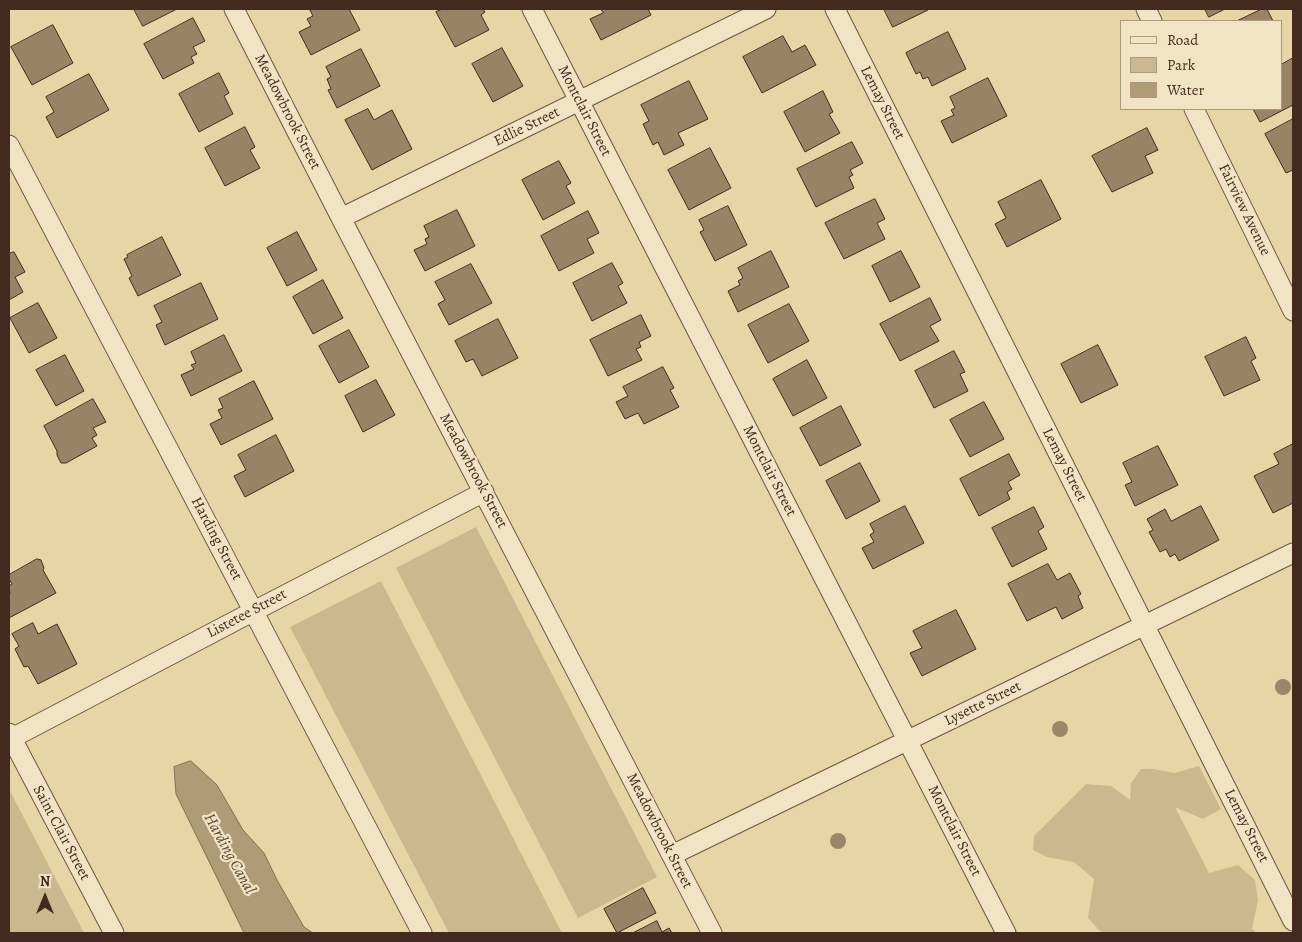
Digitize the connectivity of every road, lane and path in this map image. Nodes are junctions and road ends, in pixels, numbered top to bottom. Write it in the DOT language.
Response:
graph roads {
  1 [pos="234,9"];
  2 [pos="532,9"];
  3 [pos="766,9"];
  4 [pos="835,9"];
  5 [pos="578,101"];
  6 [pos="1194,110"];
  7 [pos="9,145"];
  8 [pos="341,218"];
  9 [pos="1293,311"];
  10 [pos="484,492"];
  11 [pos="1293,553"];
  12 [pos="254,611"];
  13 [pos="1145,625"];
  14 [pos="10,736"];
  15 [pos="908,740"];
  16 [pos="672,855"];
  17 [pos="1293,921"];
  18 [pos="114,933"];
  19 [pos="422,933"];
  20 [pos="712,933"];
  21 [pos="1006,933"];
  1 -- 8 [label="street, Meadowbrook Street"];
  2 -- 5 [label="street, Montclair Street"];
  3 -- 5 [label="street, Edlie Street"];
  4 -- 13 [label="street, Lemay Street"];
  5 -- 8 [label="street, Edlie Street"];
  5 -- 15 [label="street, Montclair Street"];
  6 -- 9 [label="street, Fairview Avenue"];
  7 -- 12 [label="street, Harding Street"];
  8 -- 10 [label="street, Meadowbrook Street"];
  10 -- 12 [label="street, Listetee Street"];
  10 -- 16 [label="street, Meadowbrook Street"];
  11 -- 13 [label="street, Lysette Street"];
  12 -- 14 [label="street, Listetee Street"];
  12 -- 19 [label="street, Harding Street"];
  13 -- 15 [label="street, Lysette Street"];
  13 -- 17 [label="street, Lemay Street"];
  14 -- 18 [label="street, Saint Clair Street"];
  15 -- 16 [label="street, Lysette Street"];
  15 -- 21 [label="street, Montclair Street"];
  16 -- 20 [label="street, Meadowbrook Street"];
}
